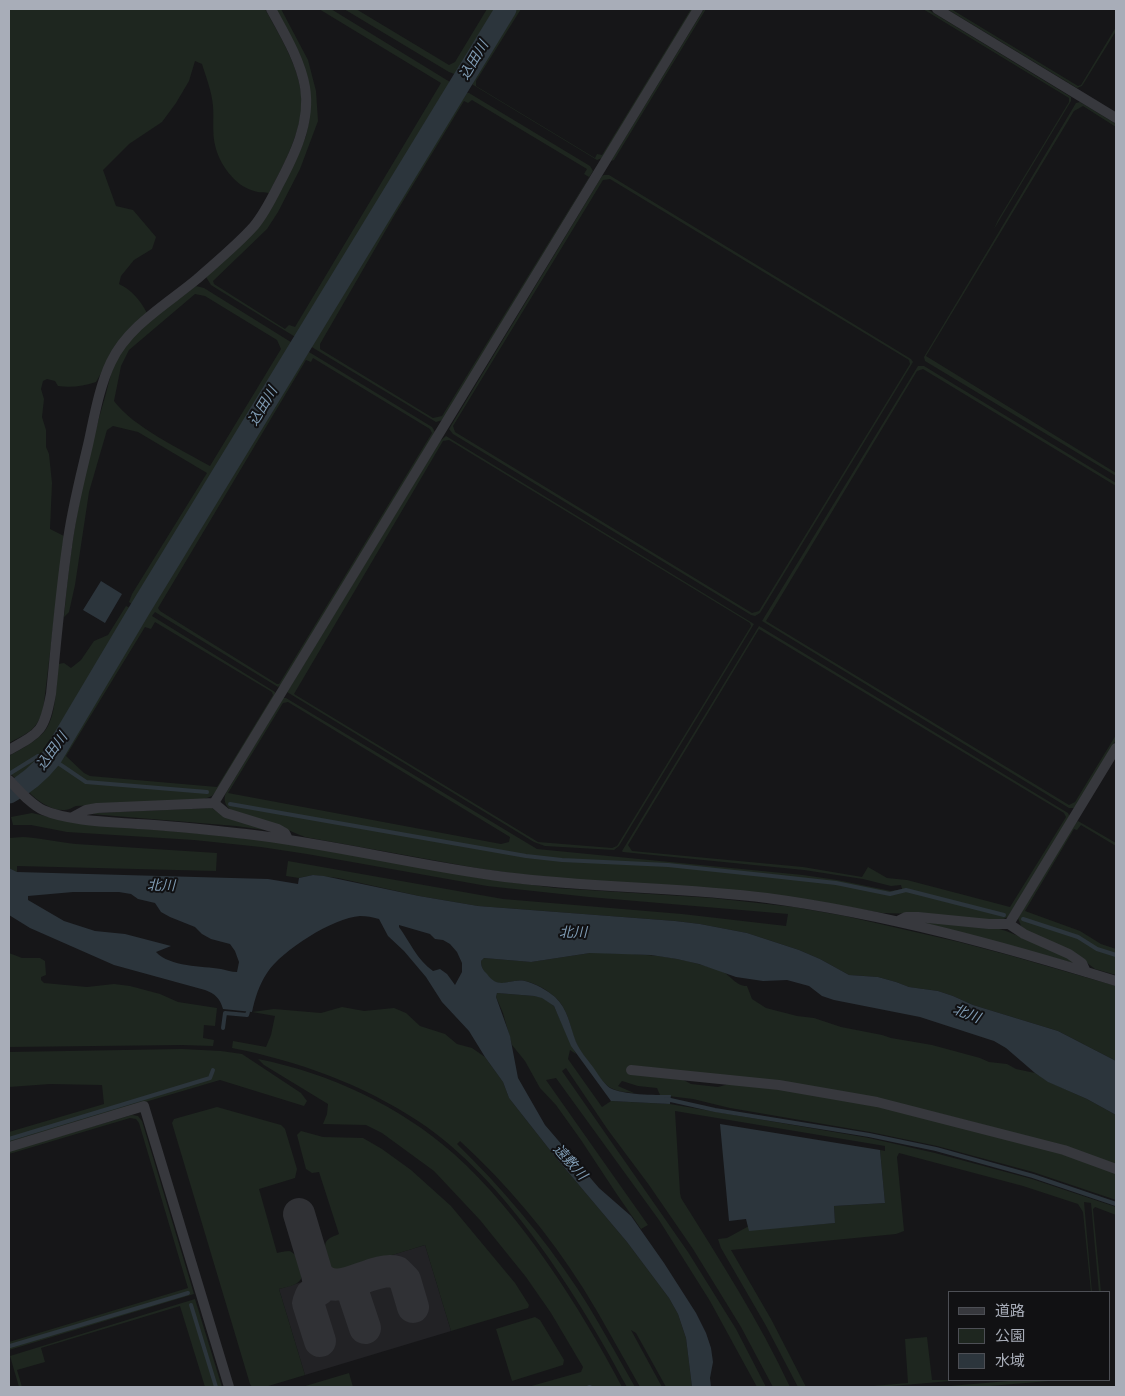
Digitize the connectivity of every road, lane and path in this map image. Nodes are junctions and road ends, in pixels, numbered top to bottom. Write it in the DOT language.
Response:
graph roads {
  1 [pos="271,9"];
  2 [pos="698,9"];
  3 [pos="937,9"];
  4 [pos="1116,118"];
  5 [pos="1116,748"];
  6 [pos="9,750"];
  7 [pos="9,780"];
  8 [pos="214,803"];
  9 [pos="73,817"];
  10 [pos="288,839"];
  11 [pos="897,922"];
  12 [pos="1009,924"];
  13 [pos="1086,972"];
  14 [pos="1116,981"];
  15 [pos="632,1070"];
  16 [pos="9,1147"];
  17 [pos="1116,1169"];
  18 [pos="228,1387"];
  1 -- 6 [label="street"];
  2 -- 8 [label="street"];
  3 -- 4 [label="street"];
  5 -- 12 [label="street"];
  7 -- 9 [label="street"];
  8 -- 9 [label="street"];
  8 -- 10 [label="street"];
  9 -- 10 [label="street"];
  10 -- 11 [label="street"];
  11 -- 12 [label="street"];
  11 -- 13 [label="street"];
  12 -- 13 [label="street"];
  13 -- 14 [label="street"];
  15 -- 17 [label="street"];
  16 -- 18 [label="street"];
}
